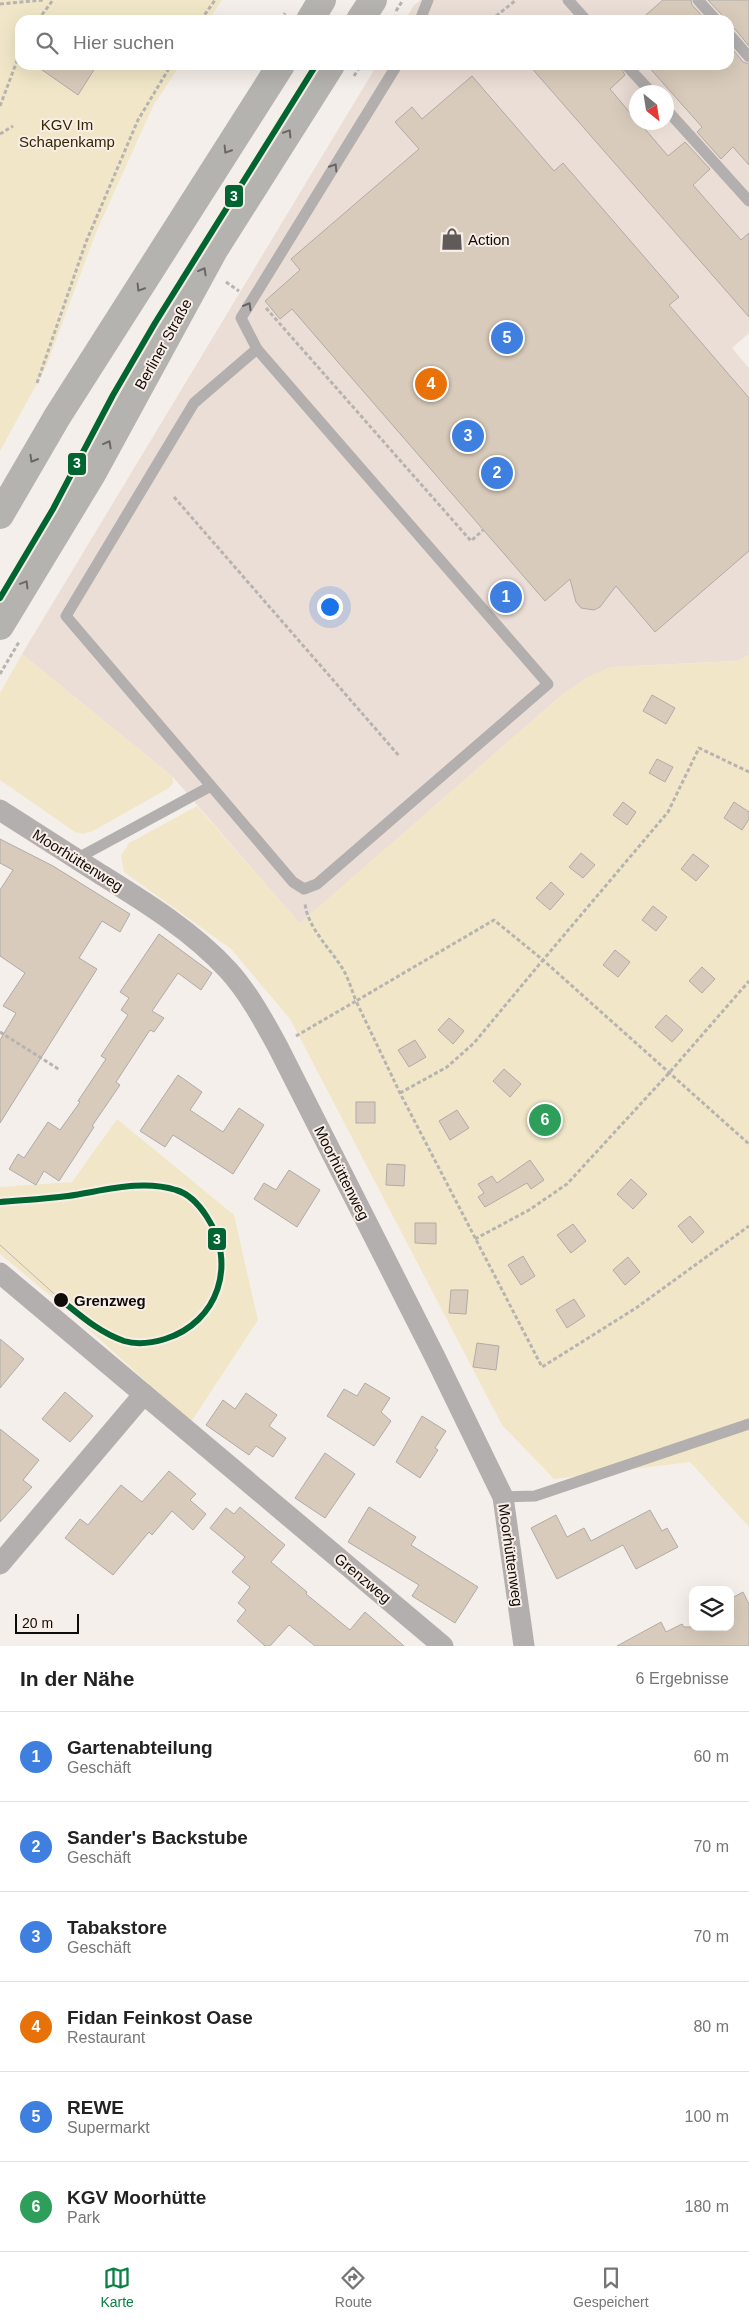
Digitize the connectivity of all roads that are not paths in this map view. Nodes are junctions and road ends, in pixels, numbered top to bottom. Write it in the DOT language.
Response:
graph roads {
  1 [pos="322,0"];
  2 [pos="373,0"];
  3 [pos="428,0"];
  4 [pos="568,0"];
  5 [pos="698,0"];
  6 [pos="313,15"];
  7 [pos="363,15"];
  8 [pos="422,15"];
  9 [pos="582,15"];
  10 [pos="712,15"];
  11 [pos="734,40"];
  12 [pos="749,57"];
  13 [pos="278,70"];
  14 [pos="329,70"];
  15 [pos="394,70"];
  16 [pos="631,70"];
  17 [pos="645,85"];
  18 [pos="674,118"];
  19 [pos="749,201"];
  20 [pos="257,349"];
  21 [pos="0,516"];
  22 [pos="0,626"];
  23 [pos="211,786"];
  24 [pos="0,810"];
  25 [pos="76,859"];
  26 [pos="0,1273"];
  27 [pos="144,1394"];
  28 [pos="749,1424"];
  29 [pos="503,1497"];
  30 [pos="0,1564"];
  31 [pos="443,1646"];
  32 [pos="524,1646"];
  1 -- 6 [label="main road"];
  2 -- 7 [label="main road"];
  3 -- 8 [label="lane"];
  4 -- 9 [label="lane"];
  5 -- 10 [label="lane"];
  11 -- 12 [label="lane"];
  13 -- 21 [label="main road, one-way"];
  22 -- 14 [label="main road, Berliner Straße, one-way"];
  20 -- 15 [label="lane, one-way"];
  16 -- 17 [label="lane"];
  18 -- 19 [label="lane"];
  20 -- 23 [label="lane"];
  20 -- 23 [label="lane"];
  23 -- 25 [label="lane"];
  24 -- 25 [label="street, Moorhüttenweg"];
  25 -- 29 [label="street, Moorhüttenweg"];
  26 -- 27 [label="street, Grenzweg"];
  27 -- 30 [label="street"];
  27 -- 31 [label="street, Grenzweg"];
  28 -- 29 [label="lane"];
  29 -- 32 [label="street, Moorhüttenweg"];
}
